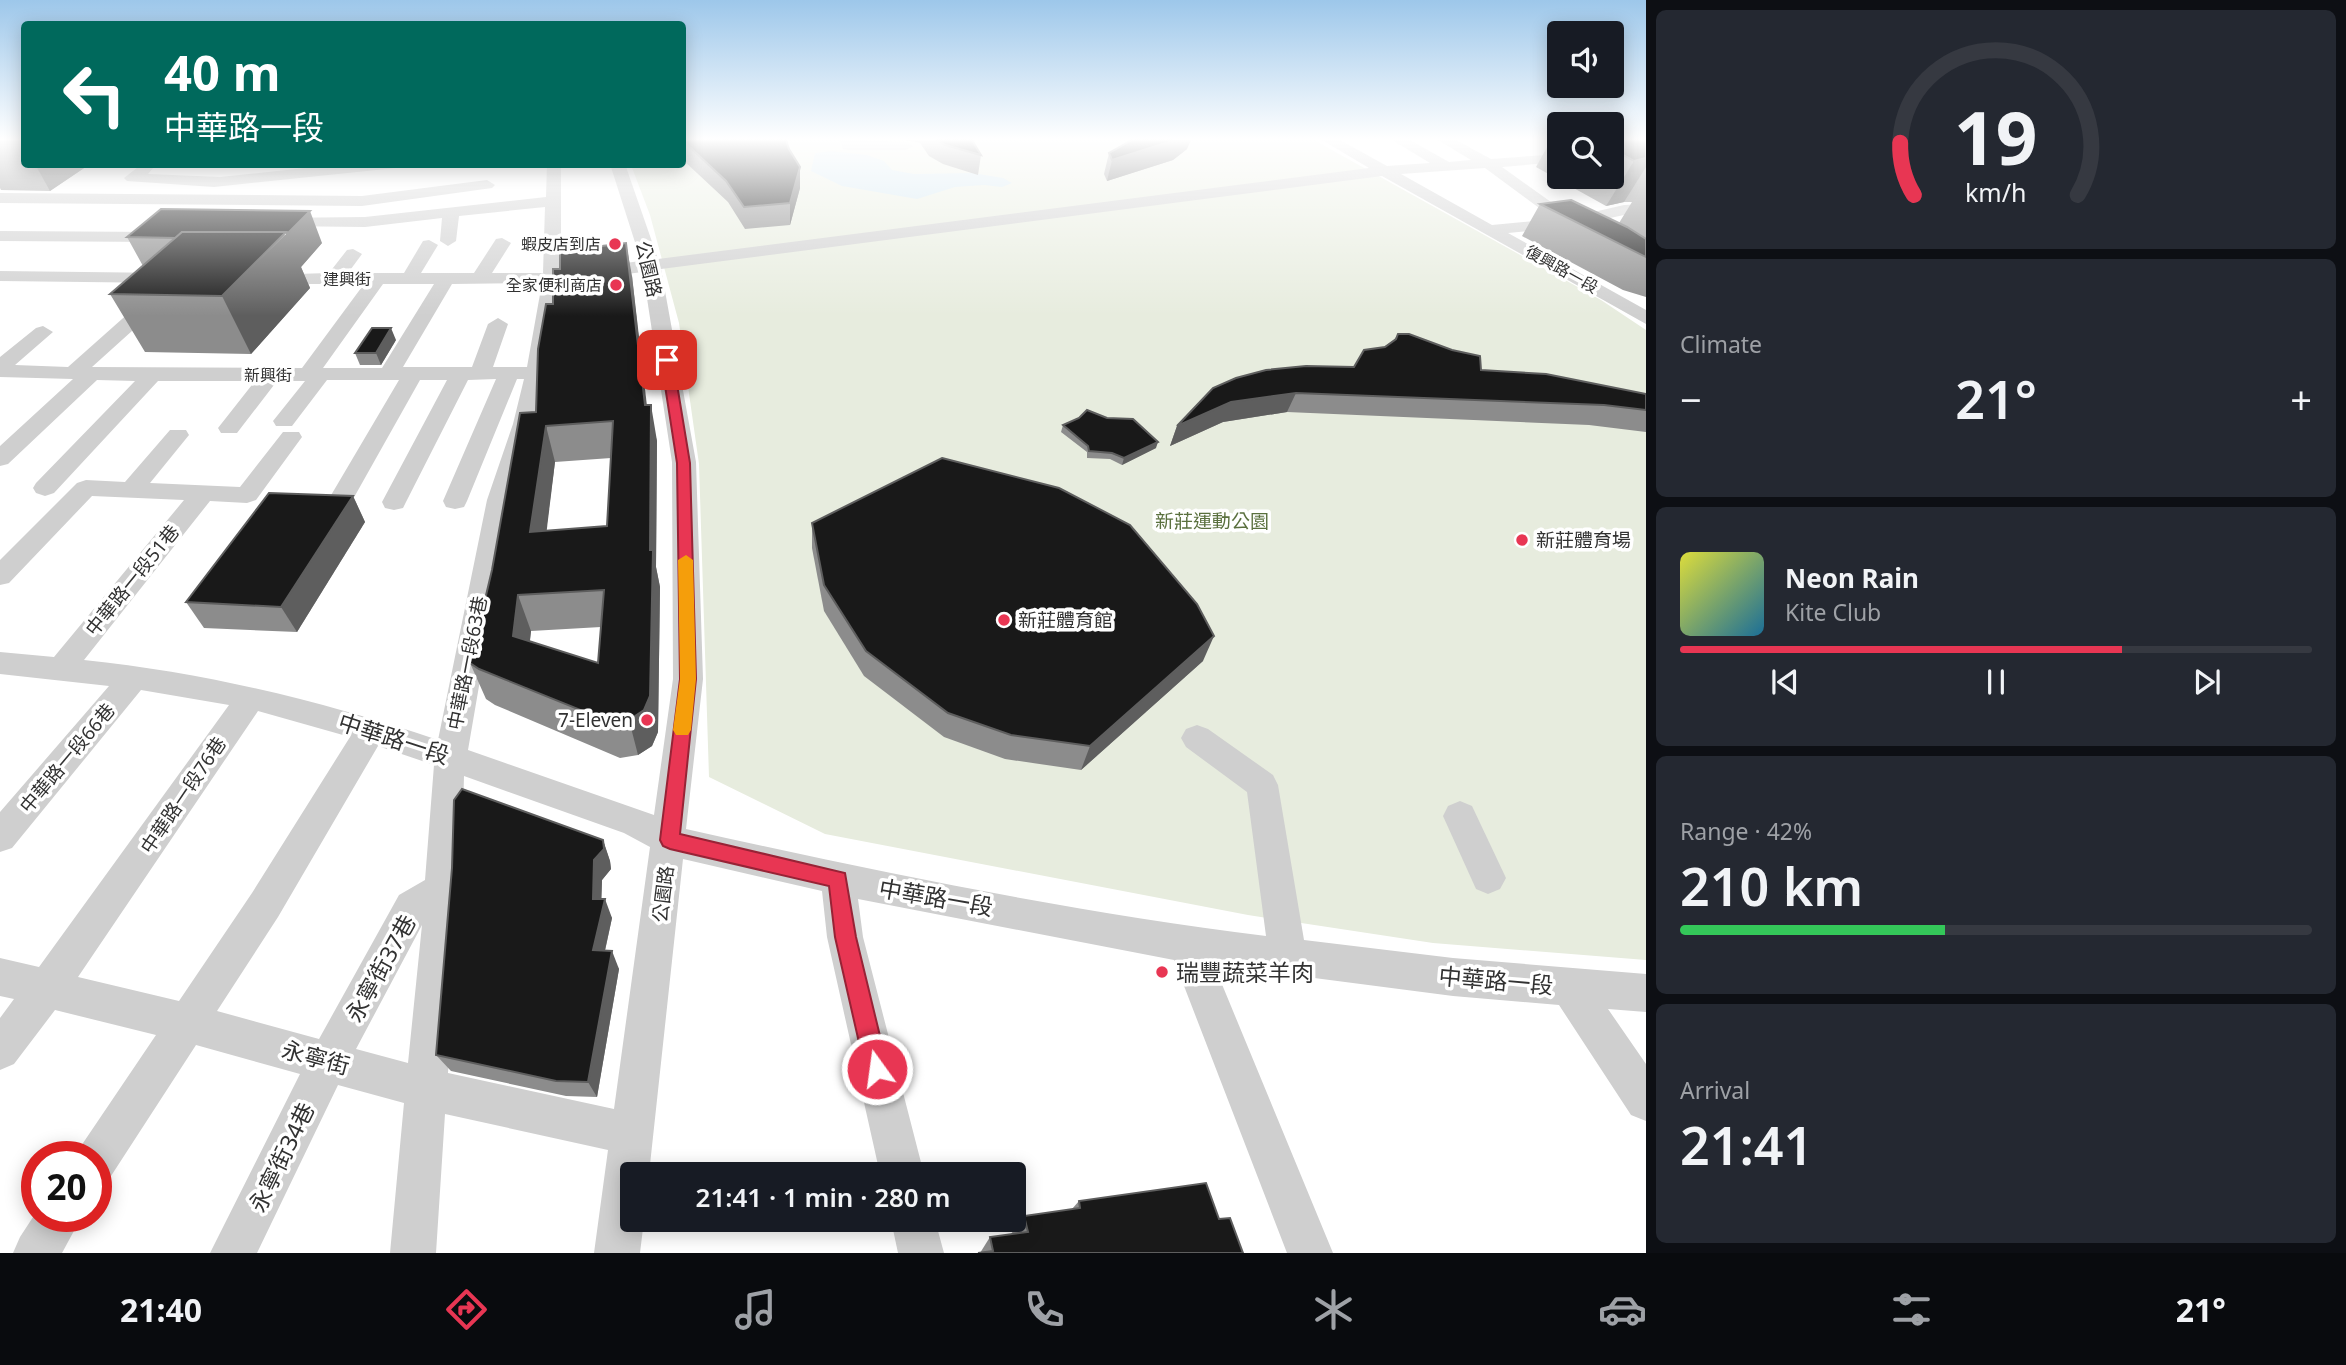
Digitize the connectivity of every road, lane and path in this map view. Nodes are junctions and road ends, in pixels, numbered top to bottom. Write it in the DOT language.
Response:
graph roads {
  1 [pos="48,198"];
  2 [pos="382,198"];
  3 [pos="486,198"];
  4 [pos="629,198"];
  5 [pos="1164,198"];
  6 [pos="1435,198"];
  7 [pos="1537,198"];
  8 [pos="201,200"];
  9 [pos="554,201"];
  10 [pos="517,205"];
  11 [pos="485,208"];
  12 [pos="1646,209"];
  13 [pos="451,211"];
  14 [pos="185,214"];
  15 [pos="257,221"];
  16 [pos="1570,222"];
  17 [pos="517,228"];
  18 [pos="1491,230"];
  19 [pos="0,236"];
  20 [pos="75,237"];
  21 [pos="1591,239"];
  22 [pos="449,241"];
  23 [pos="502,243"];
  24 [pos="429,245"];
  25 [pos="353,254"];
  26 [pos="651,265"];
  27 [pos="0,276"];
  28 [pos="23,276"];
  29 [pos="113,276"];
  30 [pos="552,278"];
  31 [pos="253,279"];
  32 [pos="334,279"];
  33 [pos="377,279"];
  34 [pos="409,279"];
  35 [pos="446,279"];
  36 [pos="479,279"];
  37 [pos="1646,294"];
  38 [pos="1617,299"];
  39 [pos="1646,318"];
  40 [pos="498,324"];
  41 [pos="43,332"];
  42 [pos="0,369"];
  43 [pos="26,371"];
  44 [pos="523,373"];
  45 [pos="82,374"];
  46 [pos="412,374"];
  47 [pos="470,374"];
  48 [pos="152,375"];
  49 [pos="271,375"];
  50 [pos="314,375"];
  51 [pos="388,375"];
  52 [pos="0,393"];
  53 [pos="229,428"];
  54 [pos="178,435"];
  55 [pos="0,459"];
  56 [pos="45,488"];
  57 [pos="131,490"];
  58 [pos="204,492"];
  59 [pos="455,501"];
  60 [pos="339,502"];
  61 [pos="394,502"];
  62 [pos="0,576"];
  63 [pos="0,663"];
  64 [pos="61,669"];
  65 [pos="133,678"];
  66 [pos="250,697"];
  67 [pos="371,730"];
  68 [pos="1196,738"];
  69 [pos="451,755"];
  70 [pos="1460,816"];
  71 [pos="0,837"];
  72 [pos="670,840"];
  73 [pos="1488,878"];
  74 [pos="838,879"];
  75 [pos="443,888"];
  76 [pos="1187,944"];
  77 [pos="1288,958"];
  78 [pos="0,977"];
  79 [pos="1570,987"];
  80 [pos="48,989"];
  81 [pos="1646,993"];
  82 [pos="187,1023"];
  83 [pos="0,1050"];
  84 [pos="329,1060"];
  85 [pos="426,1089"];
  86 [pos="1646,1100"];
  87 [pos="633,1134"];
  88 [pos="109,1141"];
  89 [pos="899,1162"];
  90 [pos="50,1232"];
  91 [pos="916,1232"];
  92 [pos="36,1253"];
  93 [pos="233,1253"];
  94 [pos="413,1253"];
  95 [pos="617,1253"];
  96 [pos="921,1253"];
  97 [pos="1310,1253"];
  1 -- 8 [label="street"];
  2 -- 8 [label="street"];
  3 -- 11 [label="street"];
  4 -- 26 [label="street, 公園路"];
  5 -- 26 [label="street, 建興街"];
  6 -- 18 [label="street, 復興路一段"];
  7 -- 16 [label="street"];
  8 -- 14 [label="street"];
  9 -- 10 [label="street"];
  9 -- 30 [label="street, 中華路一段63巷"];
  10 -- 11 [label="street"];
  10 -- 17 [label="street"];
  11 -- 13 [label="street"];
  12 -- 16 [label="street"];
  13 -- 15 [label="street"];
  13 -- 22 [label="street"];
  16 -- 18 [label="street"];
  16 -- 21 [label="street"];
  18 -- 38 [label="street, 復興路一段"];
  19 -- 20 [label="street"];
  20 -- 28 [label="street"];
  20 -- 29 [label="street"];
  23 -- 36 [label="street"];
  24 -- 34 [label="street"];
  25 -- 32 [label="street"];
  26 -- 30 [label="street, 建興街"];
  26 -- 72 [label="street, 公園路"];
  27 -- 28 [label="street"];
  28 -- 29 [label="street"];
  29 -- 45 [label="street"];
  30 -- 36 [label="street, 建興街"];
  30 -- 44 [label="street, 中華路一段63巷"];
  31 -- 32 [label="street, 建興街"];
  32 -- 33 [label="street, 建興街"];
  33 -- 34 [label="street, 建興街"];
  33 -- 50 [label="street"];
  34 -- 35 [label="street, 建興街"];
  35 -- 36 [label="street, 建興街"];
  35 -- 51 [label="street"];
  37 -- 38 [label="street"];
  38 -- 39 [label="street, 復興路一段"];
  40 -- 47 [label="street"];
  41 -- 42 [label="street"];
  42 -- 43 [label="street, 新興街"];
  43 -- 45 [label="street, 新興街"];
  43 -- 52 [label="street"];
  44 -- 47 [label="street, 新興街"];
  44 -- 59 [label="street"];
  44 -- 69 [label="street, 中華路一段63巷"];
  45 -- 48 [label="street, 新興街"];
  45 -- 55 [label="street"];
  46 -- 47 [label="street, 新興街"];
  46 -- 51 [label="street, 新興街"];
  46 -- 60 [label="street"];
  47 -- 61 [label="street"];
  48 -- 49 [label="street, 新興街"];
  48 -- 56 [label="street"];
  49 -- 50 [label="street, 新興街"];
  49 -- 53 [label="street"];
  50 -- 51 [label="street, 新興街"];
  50 -- 58 [label="street"];
  54 -- 57 [label="street"];
  57 -- 58 [label="street"];
  57 -- 62 [label="street"];
  58 -- 64 [label="street, 中華路一段51巷"];
  63 -- 64 [label="street, 中華路一段"];
  64 -- 65 [label="street, 中華路一段"];
  65 -- 66 [label="street, 中華路一段"];
  65 -- 71 [label="street, 中華路一段66巷"];
  66 -- 67 [label="street, 中華路一段"];
  66 -- 80 [label="street, 中華路一段76巷"];
  67 -- 69 [label="street, 中華路一段"];
  67 -- 82 [label="street"];
  68 -- 77 [label="street"];
  69 -- 72 [label="street, 中華路一段"];
  69 -- 75 [label="street, 中華路一段63巷"];
  70 -- 73 [label="street"];
  72 -- 74 [label="street, 中華路一段"];
  72 -- 87 [label="street, 公園路"];
  74 -- 76 [label="street, 中華路一段"];
  74 -- 89 [label="street"];
  75 -- 84 [label="street, 永寧街37巷"];
  75 -- 85 [label="street, 中華路一段63巷"];
  76 -- 77 [label="street, 中華路一段"];
  76 -- 97 [label="street"];
  77 -- 79 [label="street, 中華路一段"];
  78 -- 80 [label="street, 永寧街"];
  79 -- 81 [label="street, 中華路一段"];
  79 -- 86 [label="street"];
  80 -- 82 [label="street, 永寧街"];
  80 -- 83 [label="street, 中華路一段76巷"];
  82 -- 84 [label="street, 永寧街"];
  82 -- 88 [label="street"];
  84 -- 85 [label="street, 永寧街"];
  84 -- 93 [label="street, 永寧街34巷"];
  85 -- 87 [label="street, 永寧街"];
  85 -- 94 [label="street, 中華路一段63巷"];
  87 -- 95 [label="street, 公園路"];
  90 -- 92 [label="street"];
  91 -- 96 [label="street"];
}
